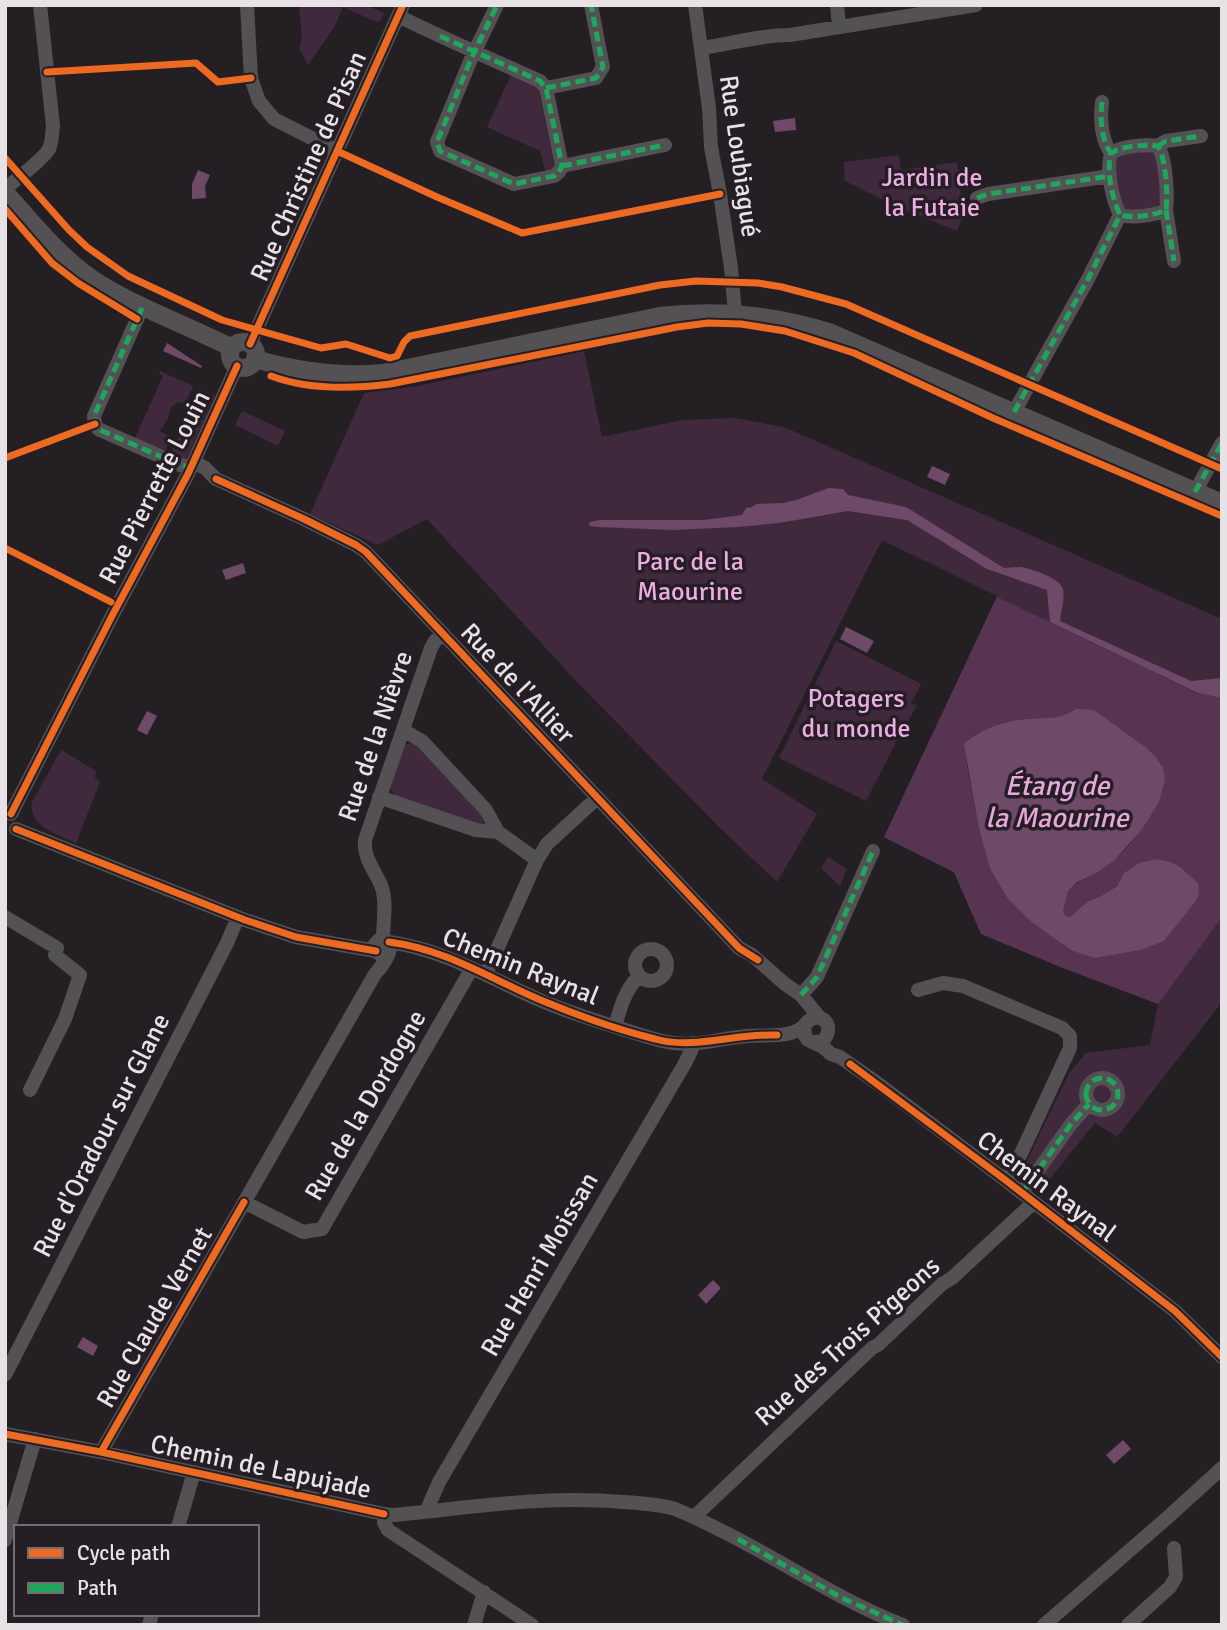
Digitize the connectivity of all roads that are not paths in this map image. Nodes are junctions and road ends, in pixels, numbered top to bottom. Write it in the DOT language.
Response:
graph roads {
  1 [pos="40,5"];
  2 [pos="247,5"];
  3 [pos="497,5"];
  4 [pos="591,5"];
  5 [pos="695,5"];
  6 [pos="837,5"];
  7 [pos="976,5"];
  8 [pos="401,11"];
  9 [pos="839,26"];
  10 [pos="701,48"];
  11 [pos="476,52"];
  12 [pos="546,88"];
  13 [pos="1102,102"];
  14 [pos="1202,136"];
  15 [pos="665,145"];
  16 [pos="1158,146"];
  17 [pos="337,151"];
  18 [pos="1111,153"];
  19 [pos="561,169"];
  20 [pos="1110,176"];
  21 [pos="5,190"];
  22 [pos="978,198"];
  23 [pos="1166,210"];
  24 [pos="1120,215"];
  25 [pos="1174,261"];
  26 [pos="142,308"];
  27 [pos="735,313"];
  28 [pos="232,348"];
  29 [pos="253,352"];
  30 [pos="237,366"];
  31 [pos="1014,412"];
  32 [pos="1222,443"];
  33 [pos="191,468"];
  34 [pos="1195,492"];
  35 [pos="1222,503"];
  36 [pos="443,634"];
  37 [pos="403,730"];
  38 [pos="379,797"];
  39 [pos="597,798"];
  40 [pos="8,813"];
  41 [pos="11,832"];
  42 [pos="498,832"];
  43 [pos="873,851"];
  44 [pos="537,860"];
  45 [pos="5,917"];
  46 [pos="238,917"];
  47 [pos="383,948"];
  48 [pos="479,971"];
  49 [pos="639,976"];
  50 [pos="918,990"];
  51 [pos="801,995"];
  52 [pos="615,1027"];
  53 [pos="812,1033"];
  54 [pos="693,1043"];
  55 [pos="30,1090"];
  56 [pos="1089,1104"];
  57 [pos="1004,1179"];
  58 [pos="1022,1193"];
  59 [pos="244,1202"];
  60 [pos="1034,1202"];
  61 [pos="1222,1357"];
  62 [pos="5,1375"];
  63 [pos="5,1434"];
  64 [pos="36,1439"];
  65 [pos="101,1452"];
  66 [pos="1222,1468"];
  67 [pos="194,1472"];
  68 [pos="429,1510"];
  69 [pos="384,1514"];
  70 [pos="694,1517"];
  71 [pos="179,1525"];
  72 [pos="5,1540"];
  73 [pos="1174,1548"];
  74 [pos="484,1592"];
  75 [pos="474,1625"];
  76 [pos="532,1625"];
  77 [pos="903,1625"];
  78 [pos="1044,1625"];
  79 [pos="1128,1625"];
  1 -- 21 [label="street"];
  2 -- 17 [label="street"];
  3 -- 11 [label="street"];
  4 -- 12 [label="street"];
  5 -- 10 [label="street, Rue Loubiagué"];
  6 -- 9 [label="street"];
  7 -- 9 [label="street"];
  8 -- 11 [label="street"];
  8 -- 17 [label="street, Rue Christine de Pisan"];
  9 -- 10 [label="street"];
  10 -- 27 [label="street, Rue Loubiagué"];
  11 -- 12 [label="street"];
  11 -- 19 [label="street"];
  12 -- 19 [label="street"];
  13 -- 18 [label="street"];
  14 -- 16 [label="street"];
  15 -- 19 [label="street"];
  16 -- 18 [label="street"];
  16 -- 23 [label="street"];
  17 -- 29 [label="street, Rue Christine de Pisan"];
  18 -- 20 [label="street"];
  20 -- 22 [label="street"];
  20 -- 24 [label="street"];
  21 -- 26 [label="street"];
  23 -- 24 [label="street"];
  23 -- 25 [label="street"];
  24 -- 31 [label="street"];
  26 -- 28 [label="street"];
  26 -- 33 [label="street, Rue de l'Allier"];
  27 -- 29 [label="street"];
  27 -- 31 [label="street"];
  28 -- 29 [label="street"];
  28 -- 30 [label="street"];
  29 -- 30 [label="street"];
  30 -- 33 [label="street, Rue Pierrette Louin"];
  31 -- 34 [label="street"];
  32 -- 34 [label="street"];
  33 -- 36 [label="street, Rue de l'Allier"];
  33 -- 40 [label="street, Rue Pierrette Louin"];
  34 -- 35 [label="street"];
  36 -- 37 [label="street, Rue de la Nièvre"];
  36 -- 39 [label="street, Rue de l'Allier"];
  37 -- 38 [label="street, Rue de la Nièvre"];
  37 -- 42 [label="street"];
  38 -- 42 [label="street"];
  38 -- 47 [label="street, Rue de la Nièvre"];
  39 -- 44 [label="street"];
  39 -- 51 [label="street, Rue de l'Allier"];
  40 -- 41 [label="street"];
  41 -- 46 [label="street, Chemin Raynal"];
  42 -- 44 [label="street"];
  43 -- 51 [label="street"];
  44 -- 48 [label="street"];
  45 -- 55 [label="street"];
  46 -- 47 [label="street, Chemin Raynal"];
  46 -- 62 [label="street, Rue d'Oradour sur Glane"];
  47 -- 48 [label="street, Chemin Raynal"];
  47 -- 59 [label="street, Rue Claude Vernet"];
  48 -- 52 [label="street, Chemin Raynal"];
  48 -- 59 [label="street, Rue de la Dordogne"];
  49 -- 52 [label="street"];
  50 -- 57 [label="street"];
  51 -- 53 [label="street"];
  51 -- 53 [label="street, Rue de l'Allier"];
  52 -- 54 [label="street, Chemin Raynal"];
  53 -- 54 [label="street, Chemin Raynal"];
  53 -- 57 [label="street, Chemin Raynal"];
  54 -- 68 [label="street, Rue Henri Moissan"];
  56 -- 58 [label="street"];
  57 -- 58 [label="street, Chemin Raynal"];
  58 -- 60 [label="street, Chemin Raynal"];
  59 -- 65 [label="street, Rue Claude Vernet"];
  60 -- 61 [label="street, Chemin Raynal"];
  60 -- 70 [label="street, Rue des Trois Pigeons"];
  63 -- 64 [label="street, Chemin de Lapujade"];
  64 -- 65 [label="street, Chemin de Lapujade"];
  64 -- 72 [label="street"];
  65 -- 67 [label="street, Chemin de Lapujade"];
  66 -- 78 [label="street"];
  67 -- 69 [label="street, Chemin de Lapujade"];
  67 -- 71 [label="street"];
  68 -- 69 [label="street, Chemin de Lapujade"];
  68 -- 70 [label="street, Chemin de Lapujade"];
  69 -- 74 [label="street"];
  70 -- 77 [label="street, Chemin de Lapujade"];
  73 -- 79 [label="street"];
  74 -- 75 [label="street"];
  74 -- 76 [label="street"];
}
